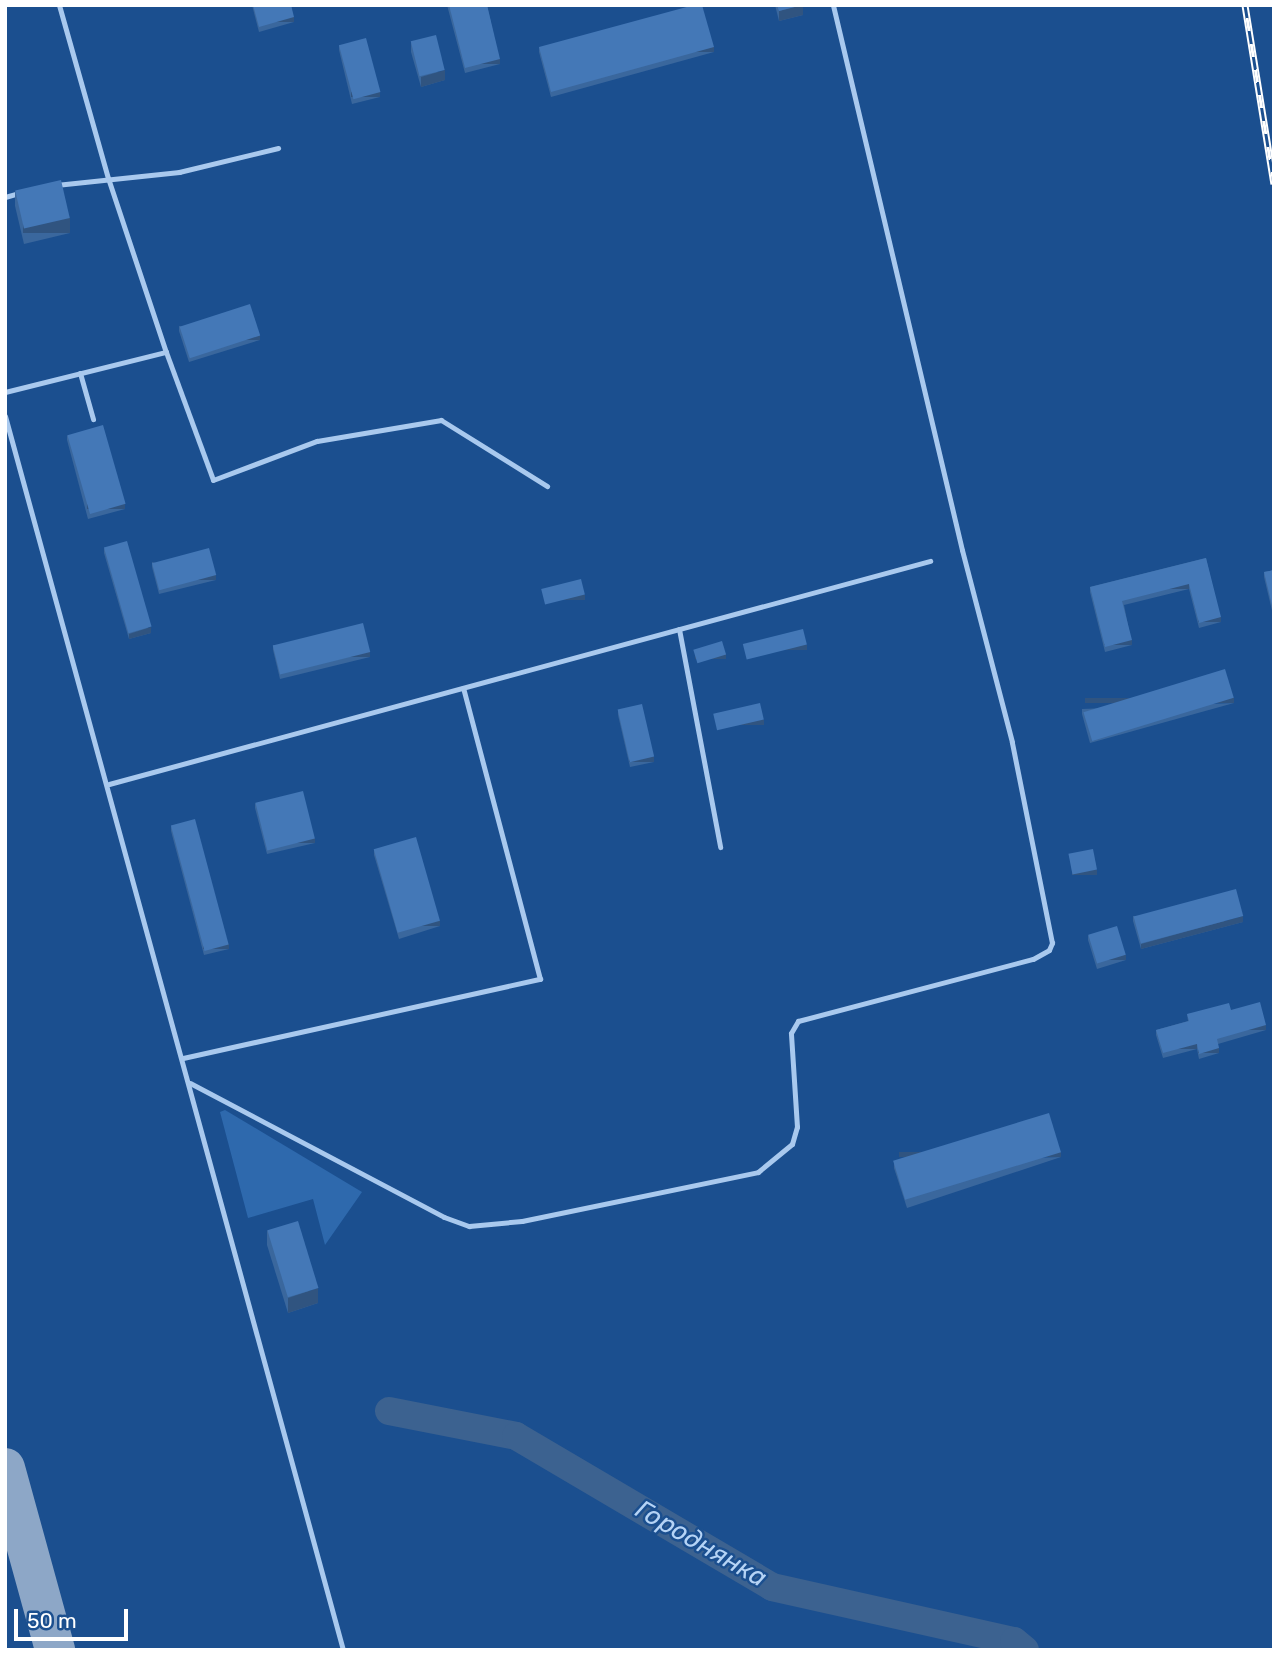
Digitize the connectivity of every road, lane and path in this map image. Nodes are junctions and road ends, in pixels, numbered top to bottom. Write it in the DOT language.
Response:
graph roads {
  1 [pos="59,5"];
  2 [pos="833,5"];
  3 [pos="278,148"];
  4 [pos="107,178"];
  5 [pos="53,186"];
  6 [pos="29,191"];
  7 [pos="5,197"];
  8 [pos="166,352"];
  9 [pos="80,373"];
  10 [pos="5,392"];
  11 [pos="5,416"];
  12 [pos="93,419"];
  13 [pos="547,486"];
  14 [pos="930,561"];
  15 [pos="679,629"];
  16 [pos="463,688"];
  17 [pos="109,784"];
  18 [pos="720,847"];
  19 [pos="184,1058"];
  20 [pos="190,1083"];
  21 [pos="343,1650"];
  1 -- 4 [label="lane"];
  2 -- 20 [label="lane"];
  3 -- 4 [label="lane"];
  4 -- 5 [label="lane"];
  4 -- 8 [label="lane"];
  6 -- 7 [label="lane"];
  8 -- 9 [label="lane"];
  8 -- 13 [label="lane"];
  9 -- 10 [label="lane"];
  9 -- 12 [label="lane"];
  11 -- 17 [label="lane"];
  14 -- 15 [label="lane"];
  15 -- 16 [label="lane"];
  15 -- 18 [label="lane"];
  16 -- 17 [label="lane"];
  16 -- 19 [label="lane"];
  17 -- 19 [label="lane"];
  19 -- 20 [label="lane"];
  20 -- 21 [label="lane"];
}
